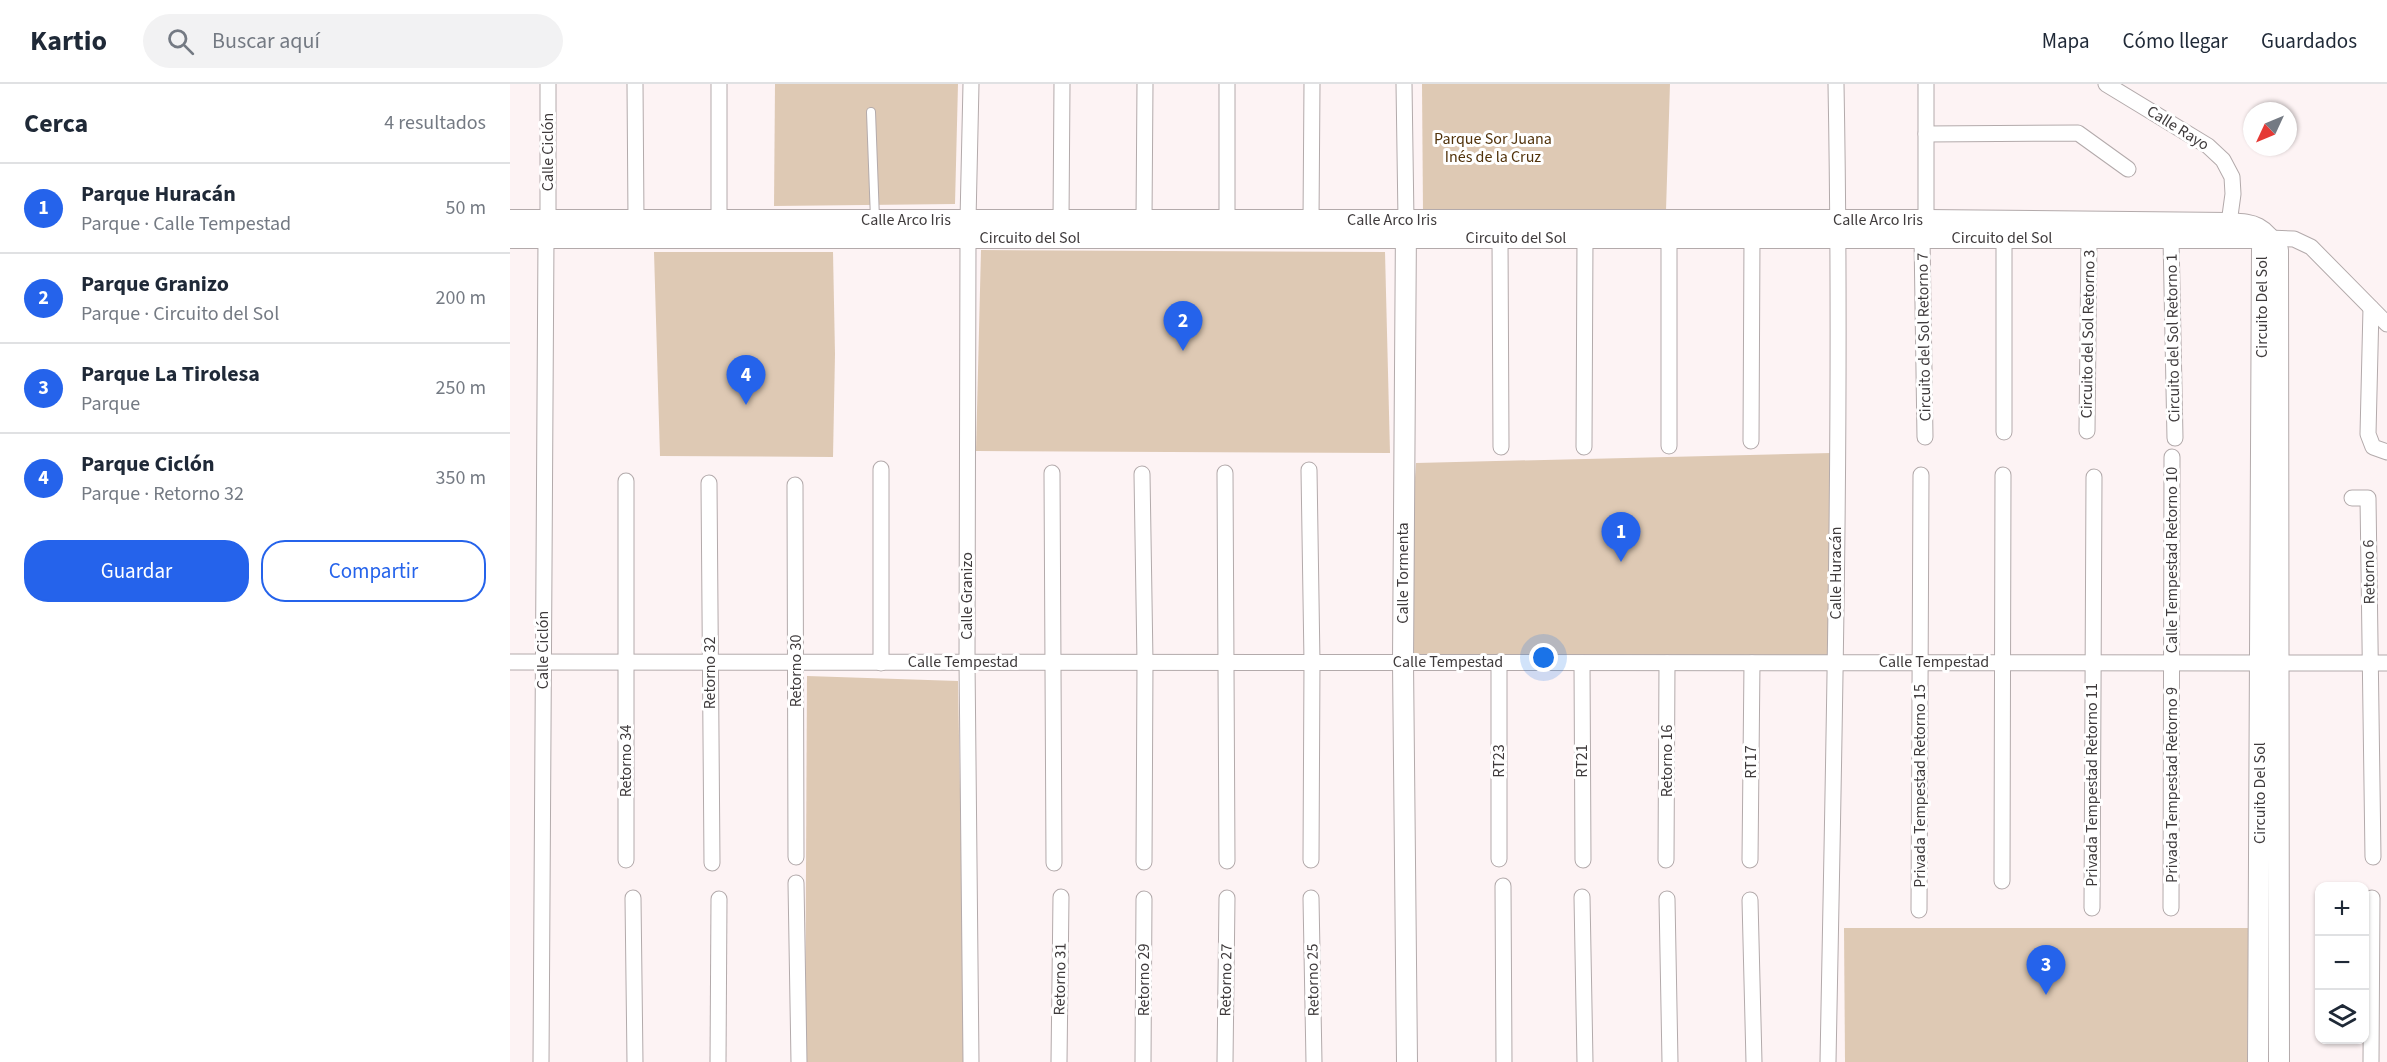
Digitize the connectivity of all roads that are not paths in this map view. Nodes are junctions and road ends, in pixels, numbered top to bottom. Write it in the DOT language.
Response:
graph roads {
  1 [pos="548,84"];
  2 [pos="635,84"];
  3 [pos="719,84"];
  4 [pos="971,84"];
  5 [pos="1062,84"];
  6 [pos="1145,84"];
  7 [pos="1227,84"];
  8 [pos="1312,84"];
  9 [pos="1404,84"];
  10 [pos="1836,84"];
  11 [pos="1926,84"];
  12 [pos="2106,84"];
  13 [pos="871,112"];
  14 [pos="1926,134"];
  15 [pos="2128,169"];
  16 [pos="636,219"];
  17 [pos="1144,219"];
  18 [pos="510,220"];
  19 [pos="719,220"];
  20 [pos="875,220"];
  21 [pos="1060,220"];
  22 [pos="1227,220"];
  23 [pos="1311,220"];
  24 [pos="2229,223"];
  25 [pos="820,228"];
  26 [pos="547,229"];
  27 [pos="968,229"];
  28 [pos="1406,229"];
  29 [pos="1838,229"];
  30 [pos="1924,229"];
  31 [pos="510,238"];
  32 [pos="1500,238"];
  33 [pos="1585,238"];
  34 [pos="1669,238"];
  35 [pos="1752,238"];
  36 [pos="2004,238"];
  37 [pos="2089,238"];
  38 [pos="2171,238"];
  39 [pos="2270,238"];
  40 [pos="2371,308"];
  41 [pos="2387,324"];
  42 [pos="2087,431"];
  43 [pos="2004,432"];
  44 [pos="1925,437"];
  45 [pos="2175,438"];
  46 [pos="1751,441"];
  47 [pos="1669,446"];
  48 [pos="1501,447"];
  49 [pos="1584,447"];
  50 [pos="2387,452"];
  51 [pos="2172,457"];
  52 [pos="881,468"];
  53 [pos="1309,470"];
  54 [pos="1052,473"];
  55 [pos="1225,473"];
  56 [pos="1142,474"];
  57 [pos="1921,475"];
  58 [pos="2003,475"];
  59 [pos="2094,477"];
  60 [pos="626,481"];
  61 [pos="709,483"];
  62 [pos="795,485"];
  63 [pos="2352,498"];
  64 [pos="967,661"];
  65 [pos="510,662"];
  66 [pos="543,662"];
  67 [pos="626,662"];
  68 [pos="710,662"];
  69 [pos="796,662"];
  70 [pos="1145,662"];
  71 [pos="1227,662"];
  72 [pos="1312,662"];
  73 [pos="1403,662"];
  74 [pos="1499,662"];
  75 [pos="2001,662"];
  76 [pos="881,663"];
  77 [pos="1053,663"];
  78 [pos="1582,663"];
  79 [pos="1667,663"];
  80 [pos="1752,663"];
  81 [pos="1835,663"];
  82 [pos="1921,663"];
  83 [pos="2092,663"];
  84 [pos="2172,663"];
  85 [pos="2270,663"];
  86 [pos="2370,663"];
  87 [pos="2387,663"];
  88 [pos="796,857"];
  89 [pos="2373,857"];
  90 [pos="1499,859"];
  91 [pos="1311,860"];
  92 [pos="1582,860"];
  93 [pos="1666,860"];
  94 [pos="1750,860"];
  95 [pos="626,861"];
  96 [pos="1227,861"];
  97 [pos="1054,862"];
  98 [pos="1144,862"];
  99 [pos="712,863"];
  100 [pos="2002,881"];
  101 [pos="796,884"];
  102 [pos="1503,886"];
  103 [pos="1061,897"];
  104 [pos="1582,897"];
  105 [pos="633,898"];
  106 [pos="1144,898"];
  107 [pos="1227,898"];
  108 [pos="1311,898"];
  109 [pos="2372,898"];
  110 [pos="719,899"];
  111 [pos="1667,899"];
  112 [pos="1750,900"];
  113 [pos="2092,908"];
  114 [pos="2171,908"];
  115 [pos="1919,910"];
  116 [pos="541,1062"];
  117 [pos="635,1062"];
  118 [pos="718,1062"];
  119 [pos="799,1062"];
  120 [pos="971,1062"];
  121 [pos="1059,1062"];
  122 [pos="1143,1062"];
  123 [pos="1225,1062"];
  124 [pos="1314,1062"];
  125 [pos="1407,1062"];
  126 [pos="1504,1062"];
  127 [pos="1585,1062"];
  128 [pos="1670,1062"];
  129 [pos="1754,1062"];
  130 [pos="1828,1062"];
  131 [pos="2259,1062"];
  132 [pos="2279,1062"];
  133 [pos="2371,1062"];
  1 -- 26 [label="street, Calle Ciclón"];
  2 -- 16 [label="street"];
  3 -- 19 [label="street"];
  4 -- 27 [label="street, Calle Granizo"];
  5 -- 21 [label="street"];
  6 -- 17 [label="street"];
  7 -- 22 [label="street"];
  8 -- 23 [label="street"];
  9 -- 28 [label="street, Calle Tormenta"];
  10 -- 29 [label="street, Calle Huracán"];
  11 -- 14 [label="street, Circuito del Sol Retorno 7"];
  12 -- 24 [label="street, Calle Rayo"];
  13 -- 20 [label="lane"];
  14 -- 15 [label="street"];
  14 -- 30 [label="street, Circuito del Sol Retorno 7"];
  16 -- 19 [label="street, Calle Arco Iris"];
  16 -- 26 [label="street, Calle Arco Iris"];
  17 -- 21 [label="street, Calle Arco Iris"];
  17 -- 22 [label="street, Calle Arco Iris"];
  18 -- 26 [label="street, Calle Arco Iris"];
  19 -- 25 [label="street, Calle Arco Iris"];
  20 -- 25 [label="street, Calle Arco Iris"];
  20 -- 27 [label="street, Calle Arco Iris"];
  21 -- 27 [label="street, Calle Arco Iris"];
  22 -- 23 [label="street, Calle Arco Iris"];
  23 -- 28 [label="street, Calle Arco Iris"];
  24 -- 30 [label="street, Calle Arco Iris"];
  24 -- 39 [label="street, Calle Arco Iris"];
  25 -- 26 [label="street, Circuito del Sol"];
  25 -- 27 [label="street, Circuito del Sol"];
  26 -- 31 [label="street, Circuito del Sol"];
  26 -- 66 [label="street, Calle Ciclón"];
  27 -- 28 [label="street, Circuito del Sol"];
  27 -- 64 [label="street, Calle Granizo"];
  28 -- 29 [label="street, Calle Arco Iris"];
  28 -- 32 [label="street, Circuito del Sol"];
  28 -- 73 [label="street, Calle Tormenta"];
  29 -- 30 [label="street, Calle Arco Iris"];
  29 -- 35 [label="street, Circuito del Sol"];
  29 -- 81 [label="street, Calle Huracán"];
  30 -- 36 [label="street, Circuito del Sol"];
  30 -- 44 [label="street, Circuito del Sol Retorno 7"];
  32 -- 33 [label="street, Circuito del Sol"];
  32 -- 48 [label="street"];
  33 -- 34 [label="street, Circuito del Sol"];
  33 -- 49 [label="street"];
  34 -- 35 [label="street, Circuito del Sol"];
  34 -- 47 [label="street"];
  35 -- 46 [label="street"];
  36 -- 37 [label="street, Circuito del Sol"];
  36 -- 43 [label="street"];
  37 -- 38 [label="street, Circuito del Sol"];
  37 -- 42 [label="street, Circuito del Sol Retorno 3"];
  38 -- 39 [label="street, Circuito del Sol"];
  38 -- 45 [label="street, Circuito del Sol Retorno 1"];
  39 -- 40 [label="street"];
  39 -- 85 [label="street, Circuito Del Sol"];
  40 -- 41 [label="street"];
  40 -- 50 [label="street"];
  51 -- 84 [label="street, Calle Tempestad Retorno 10"];
  52 -- 76 [label="street"];
  53 -- 72 [label="street"];
  54 -- 77 [label="street"];
  55 -- 71 [label="street"];
  56 -- 70 [label="street"];
  57 -- 82 [label="street, Privada Tempestad Retorno 15"];
  58 -- 75 [label="street"];
  59 -- 83 [label="street, Privada Tempestad Retorno 11"];
  60 -- 67 [label="street, Retorno 34"];
  61 -- 68 [label="street, Retorno 32"];
  62 -- 69 [label="street, Retorno 30"];
  63 -- 86 [label="street, Retorno 6"];
  64 -- 76 [label="street, Calle Tempestad"];
  64 -- 77 [label="street, Calle Tempestad"];
  64 -- 120 [label="street, Calle Granizo"];
  65 -- 66 [label="street, Calle Tempestad"];
  66 -- 67 [label="street, Calle Tempestad"];
  66 -- 116 [label="street, Calle Ciclón"];
  67 -- 68 [label="street, Calle Tempestad"];
  67 -- 95 [label="street, Retorno 34"];
  68 -- 69 [label="street, Calle Tempestad"];
  68 -- 99 [label="street, Retorno 32"];
  69 -- 76 [label="street, Calle Tempestad"];
  69 -- 88 [label="street, Retorno 30"];
  70 -- 71 [label="street, Calle Tempestad"];
  70 -- 77 [label="street, Calle Tempestad"];
  70 -- 98 [label="street"];
  71 -- 72 [label="street, Calle Tempestad"];
  71 -- 96 [label="street"];
  72 -- 73 [label="street, Calle Tempestad"];
  72 -- 91 [label="street"];
  73 -- 74 [label="street, Calle Tempestad"];
  73 -- 125 [label="street, Calle Tormenta"];
  74 -- 78 [label="street, Calle Tempestad"];
  74 -- 90 [label="street, RT23"];
  75 -- 82 [label="street, Calle Tempestad"];
  75 -- 83 [label="street, Calle Tempestad"];
  75 -- 100 [label="street"];
  77 -- 97 [label="street"];
  78 -- 79 [label="street, Calle Tempestad"];
  78 -- 92 [label="street, RT21"];
  79 -- 80 [label="street, Calle Tempestad"];
  79 -- 93 [label="street, Retorno 16"];
  80 -- 81 [label="street, Calle Tempestad"];
  80 -- 94 [label="street, RT17"];
  81 -- 82 [label="street, Calle Tempestad"];
  81 -- 130 [label="street, Calle Huracán"];
  82 -- 115 [label="street, Privada Tempestad Retorno 15"];
  83 -- 84 [label="street, Calle Tempestad"];
  83 -- 113 [label="street, Privada Tempestad Retorno 11"];
  84 -- 85 [label="street, Calle Tempestad"];
  84 -- 114 [label="street, Privada Tempestad Retorno 9"];
  85 -- 86 [label="street, Calle Tempestad"];
  85 -- 131 [label="street, Circuito Del Sol"];
  85 -- 132 [label="street, Circuito Del Sol"];
  86 -- 87 [label="street, Calle Tempestad"];
  86 -- 89 [label="street"];
  101 -- 119 [label="street"];
  102 -- 126 [label="street"];
  103 -- 121 [label="street, Retorno 31"];
  104 -- 127 [label="street"];
  105 -- 117 [label="street"];
  106 -- 122 [label="street, Retorno 29"];
  107 -- 123 [label="street, Retorno 27"];
  108 -- 124 [label="street, Retorno 25"];
  109 -- 133 [label="street"];
  110 -- 118 [label="street"];
  111 -- 128 [label="street"];
  112 -- 129 [label="street"];
}
